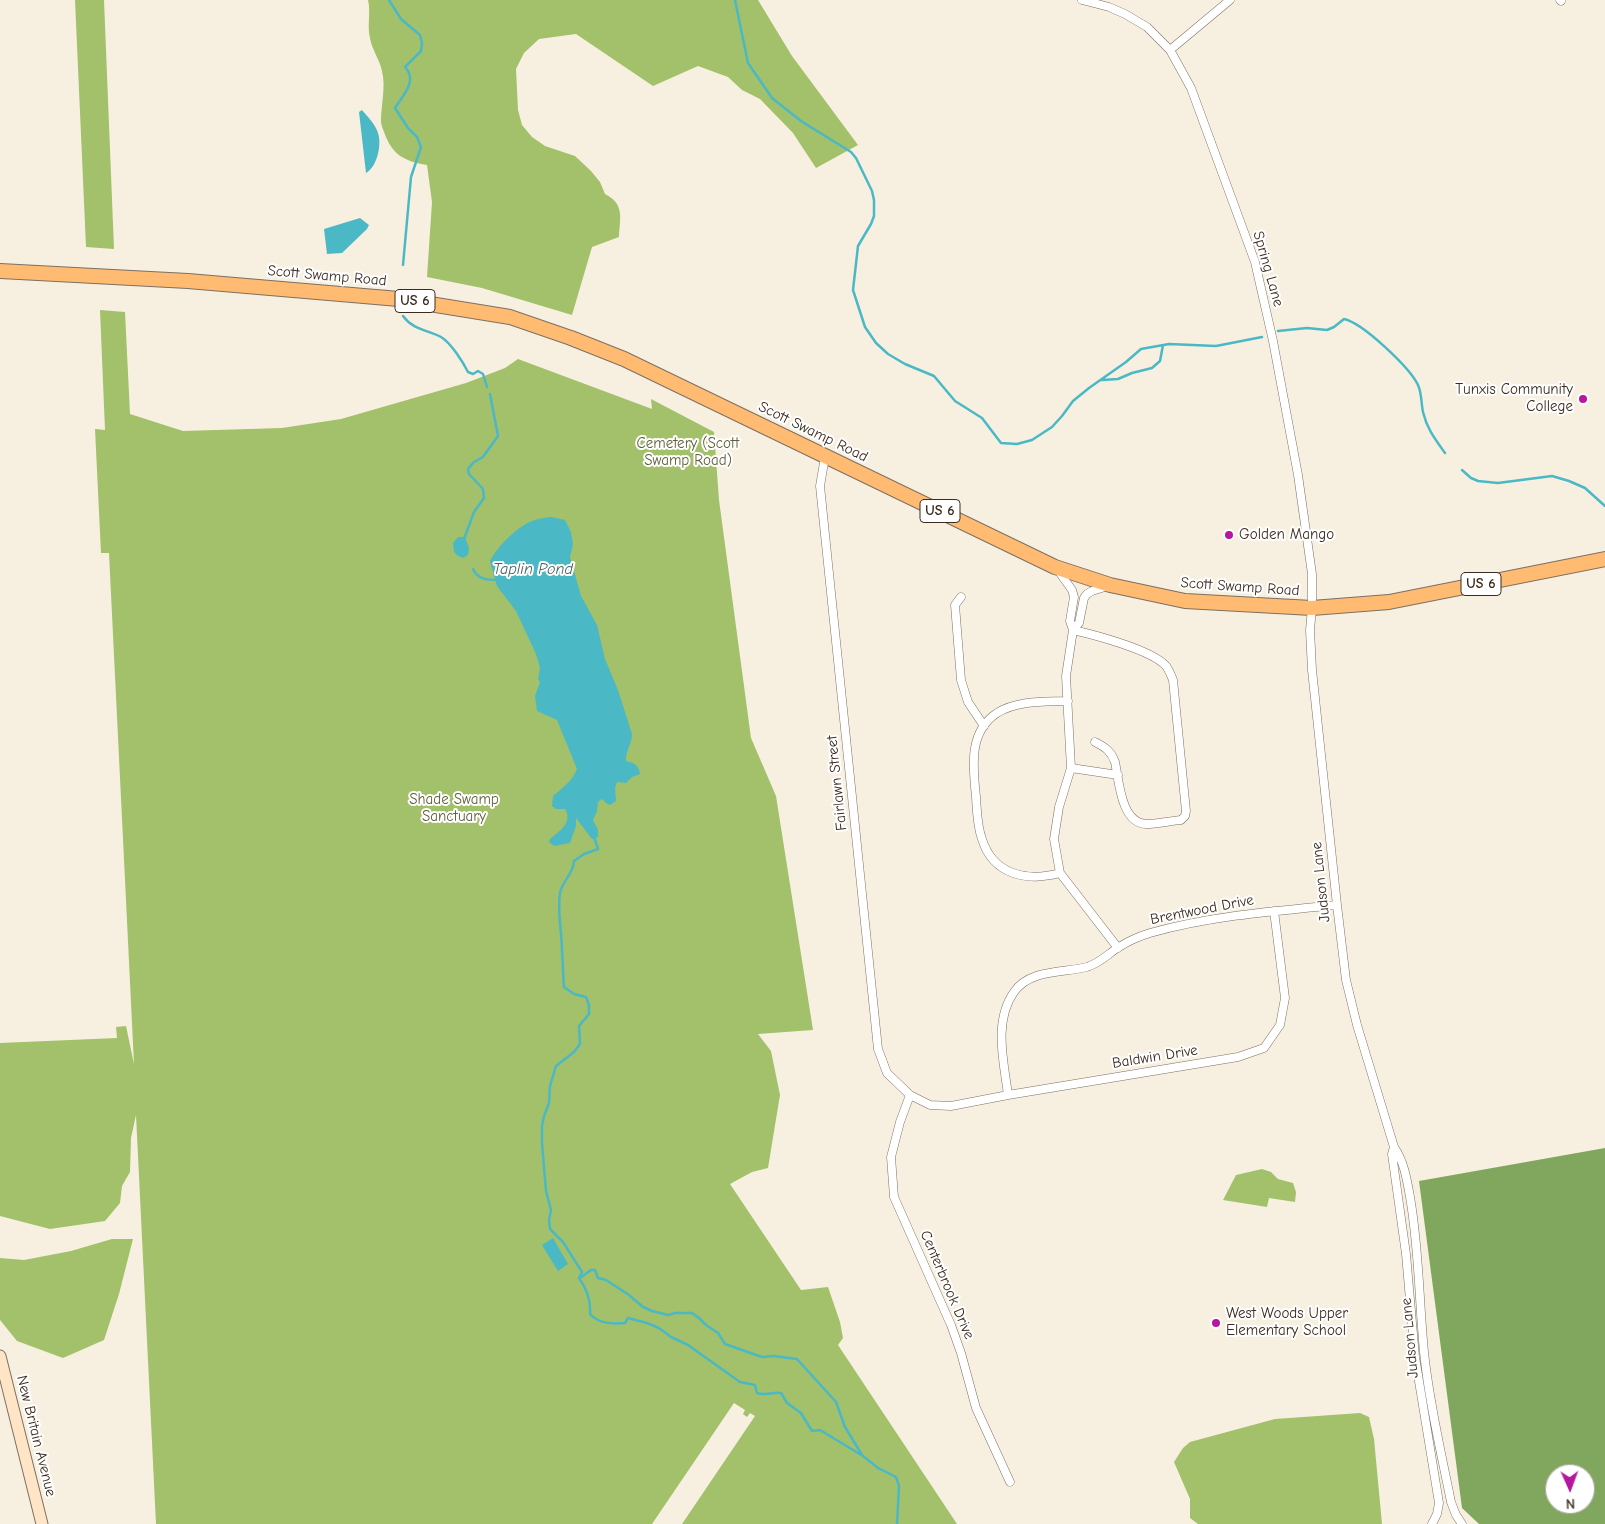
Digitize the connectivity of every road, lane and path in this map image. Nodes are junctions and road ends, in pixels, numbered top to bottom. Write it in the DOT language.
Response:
graph roads {
  1 [pos="1082,0"];
  2 [pos="1230,0"];
  3 [pos="1170,50"];
  4 [pos="0,271"];
  5 [pos="824,456"];
  6 [pos="1605,559"];
  7 [pos="1055,567"];
  8 [pos="1110,585"];
  9 [pos="961,597"];
  10 [pos="1312,608"];
  11 [pos="1073,630"];
  12 [pos="1068,701"];
  13 [pos="984,726"];
  14 [pos="1095,742"];
  15 [pos="1071,768"];
  16 [pos="1118,776"];
  17 [pos="1060,873"];
  18 [pos="1336,905"];
  19 [pos="1274,911"];
  20 [pos="1118,948"];
  21 [pos="910,1095"];
  22 [pos="1008,1095"];
  23 [pos="1394,1147"];
  24 [pos="0,1356"];
  25 [pos="1010,1482"];
  26 [pos="42,1524"];
  27 [pos="1432,1524"];
  28 [pos="1462,1524"];
  1 -- 3 [label="street, Spring Lane"];
  2 -- 3 [label="street"];
  3 -- 10 [label="street, Spring Lane"];
  4 -- 5 [label="highway, Scott Swamp Road / US 6"];
  5 -- 7 [label="highway, Scott Swamp Road / US 6"];
  5 -- 21 [label="street, Fairlawn Street"];
  6 -- 10 [label="highway, Scott Swamp Road / US 6"];
  7 -- 8 [label="highway, Scott Swamp Road / US 6"];
  7 -- 11 [label="street"];
  8 -- 10 [label="highway, Scott Swamp Road / US 6"];
  8 -- 11 [label="street"];
  9 -- 13 [label="street"];
  10 -- 18 [label="street, Judson Lane"];
  11 -- 12 [label="street"];
  11 -- 16 [label="street"];
  12 -- 13 [label="street"];
  12 -- 15 [label="street"];
  13 -- 17 [label="street"];
  14 -- 16 [label="street"];
  15 -- 16 [label="street"];
  15 -- 17 [label="street"];
  17 -- 20 [label="street"];
  18 -- 19 [label="street, Brentwood Drive"];
  18 -- 23 [label="street, Judson Lane"];
  19 -- 20 [label="street, Brentwood Drive"];
  19 -- 22 [label="street, Baldwin Drive"];
  20 -- 22 [label="street, Brentwood Drive"];
  21 -- 22 [label="street, Baldwin Drive"];
  21 -- 25 [label="street, Centerbrook Drive"];
  23 -- 27 [label="street, Judson Lane"];
  23 -- 28 [label="street, Judson Lane"];
  24 -- 26 [label="street, New Britain Avenue"];
}
